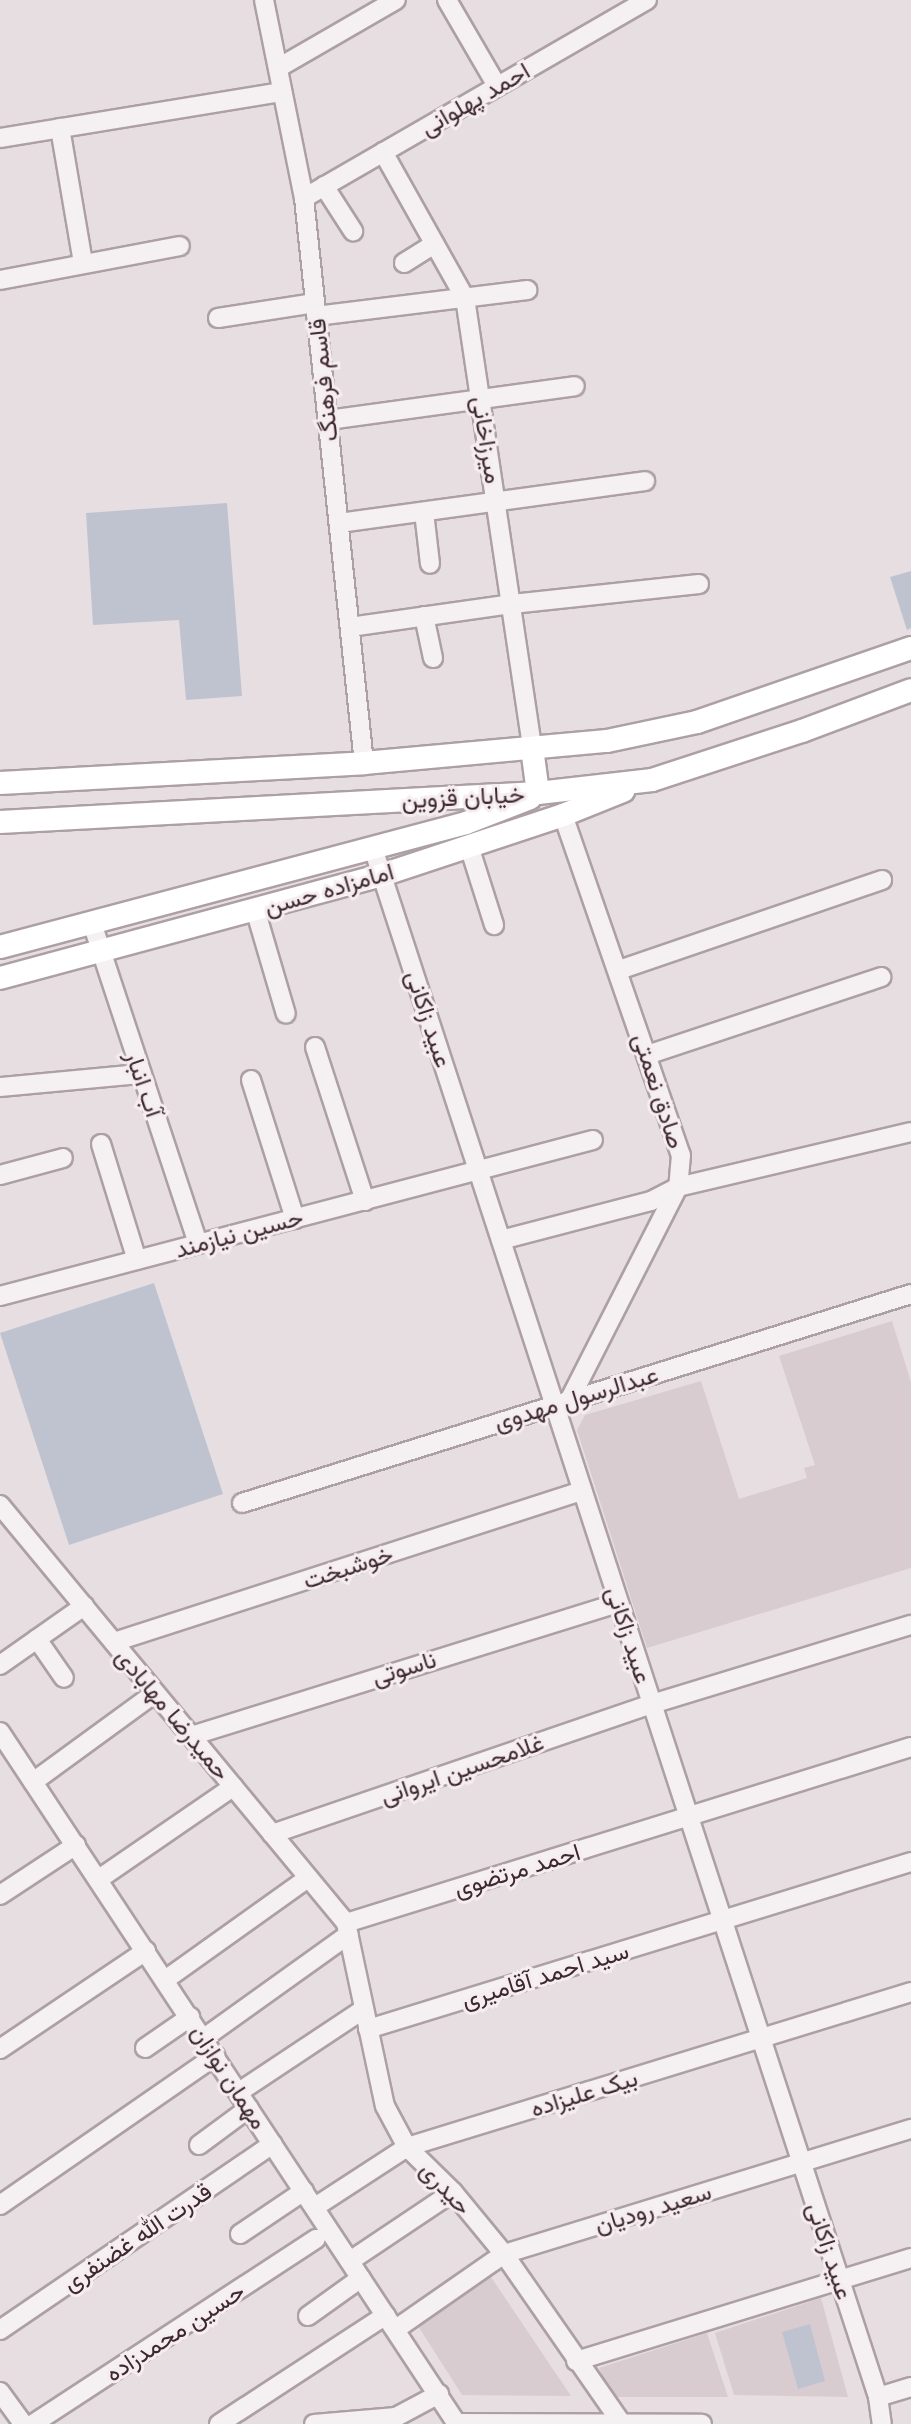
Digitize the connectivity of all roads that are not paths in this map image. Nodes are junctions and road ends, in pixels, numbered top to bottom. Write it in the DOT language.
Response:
graph roads {
  1 [pos="264,0"];
  2 [pos="396,0"];
  3 [pos="447,0"];
  4 [pos="647,0"];
  5 [pos="278,68"];
  6 [pos="497,86"];
  7 [pos="282,92"];
  8 [pos="60,128"];
  9 [pos="0,138"];
  10 [pos="383,152"];
  11 [pos="324,186"];
  12 [pos="304,198"];
  13 [pos="353,231"];
  14 [pos="435,244"];
  15 [pos="180,246"];
  16 [pos="83,263"];
  17 [pos="404,263"];
  18 [pos="0,280"];
  19 [pos="527,290"];
  20 [pos="465,298"];
  21 [pos="316,309"];
  22 [pos="218,318"];
  23 [pos="575,386"];
  24 [pos="480,399"];
  25 [pos="328,420"];
  26 [pos="645,481"];
  27 [pos="497,502"];
  28 [pos="424,512"];
  29 [pos="339,523"];
  30 [pos="430,564"];
  31 [pos="699,584"];
  32 [pos="512,604"];
  33 [pos="424,616"];
  34 [pos="350,627"];
  35 [pos="911,648"];
  36 [pos="433,658"];
  37 [pos="911,690"];
  38 [pos="532,748"];
  39 [pos="364,763"];
  40 [pos="652,780"];
  41 [pos="0,783"];
  42 [pos="538,793"];
  43 [pos="563,815"];
  44 [pos="0,822"];
  45 [pos="469,846"];
  46 [pos="373,848"];
  47 [pos="382,875"];
  48 [pos="882,880"];
  49 [pos="255,909"];
  50 [pos="92,923"];
  51 [pos="494,925"];
  52 [pos="0,947"];
  53 [pos="101,951"];
  54 [pos="619,970"];
  55 [pos="881,977"];
  56 [pos="0,978"];
  57 [pos="286,1014"];
  58 [pos="315,1047"];
  59 [pos="647,1055"];
  60 [pos="141,1074"];
  61 [pos="251,1080"];
  62 [pos="0,1087"];
  63 [pos="911,1132"];
  64 [pos="593,1140"];
  65 [pos="101,1144"];
  66 [pos="63,1158"];
  67 [pos="478,1171"];
  68 [pos="0,1175"];
  69 [pos="678,1187"];
  70 [pos="365,1201"];
  71 [pos="295,1219"];
  72 [pos="501,1240"];
  73 [pos="198,1244"];
  74 [pos="137,1260"];
  75 [pos="911,1294"];
  76 [pos="0,1296"];
  77 [pos="562,1403"];
  78 [pos="582,1491"];
  79 [pos="242,1503"];
  80 [pos="1,1506"];
  81 [pos="619,1603"];
  82 [pos="84,1606"];
  83 [pos="911,1625"];
  84 [pos="37,1639"];
  85 [pos="114,1642"];
  86 [pos="0,1665"];
  87 [pos="64,1678"];
  88 [pos="155,1693"];
  89 [pos="652,1704"];
  90 [pos="0,1732"];
  91 [pos="191,1736"];
  92 [pos="911,1747"];
  93 [pos="33,1782"];
  94 [pos="233,1787"];
  95 [pos="688,1816"];
  96 [pos="272,1834"];
  97 [pos="76,1845"];
  98 [pos="911,1862"];
  99 [pos="308,1878"];
  100 [pos="99,1879"];
  101 [pos="0,1895"];
  102 [pos="722,1920"];
  103 [pos="347,1929"];
  104 [pos="146,1951"];
  105 [pos="165,1980"];
  106 [pos="911,1992"];
  107 [pos="364,2009"];
  108 [pos="190,2017"];
  109 [pos="368,2029"];
  110 [pos="204,2038"];
  111 [pos="761,2038"];
  112 [pos="145,2048"];
  113 [pos="0,2049"];
  114 [pos="215,2056"];
  115 [pos="244,2100"];
  116 [pos="911,2129"];
  117 [pos="273,2144"];
  118 [pos="199,2145"];
  119 [pos="407,2147"];
  120 [pos="801,2163"];
  121 [pos="304,2191"];
  122 [pos="453,2192"];
  123 [pos="0,2205"];
  124 [pos="315,2207"];
  125 [pos="240,2234"];
  126 [pos="316,2239"];
  127 [pos="504,2254"];
  128 [pos="911,2258"];
  129 [pos="350,2261"];
  130 [pos="361,2278"];
  131 [pos="840,2280"];
  132 [pos="308,2316"];
  133 [pos="391,2322"];
  134 [pos="0,2330"];
  135 [pos="576,2361"];
  136 [pos="911,2387"];
  137 [pos="0,2392"];
  138 [pos="439,2394"];
  139 [pos="878,2397"];
  140 [pos="456,2423"];
  141 [pos="618,2423"];
  142 [pos="23,2424"];
  143 [pos="33,2424"];
  144 [pos="219,2424"];
  145 [pos="314,2424"];
  146 [pos="702,2424"];
  147 [pos="882,2424"];
  1 -- 5 [label="street, قاسم فرهنگ"];
  2 -- 5 [label="street"];
  3 -- 6 [label="street"];
  4 -- 6 [label="street, احمد پهلوانی"];
  5 -- 7 [label="street, قاسم فرهنگ"];
  6 -- 10 [label="street, احمد پهلوانی"];
  7 -- 8 [label="street"];
  7 -- 12 [label="street, قاسم فرهنگ"];
  8 -- 9 [label="street"];
  8 -- 16 [label="street"];
  10 -- 11 [label="street, احمد پهلوانی"];
  10 -- 14 [label="street, میرزاخانی"];
  11 -- 12 [label="street, احمد پهلوانی"];
  11 -- 13 [label="street"];
  12 -- 21 [label="street, قاسم فرهنگ"];
  14 -- 17 [label="street"];
  14 -- 20 [label="street, میرزاخانی"];
  15 -- 16 [label="street"];
  16 -- 18 [label="street"];
  19 -- 20 [label="street"];
  20 -- 21 [label="street"];
  20 -- 24 [label="street, میرزاخانی"];
  21 -- 22 [label="street"];
  21 -- 25 [label="street, قاسم فرهنگ"];
  23 -- 24 [label="street"];
  24 -- 25 [label="street"];
  24 -- 27 [label="street, میرزاخانی"];
  25 -- 29 [label="street, قاسم فرهنگ"];
  26 -- 27 [label="street"];
  27 -- 28 [label="street"];
  27 -- 32 [label="street, میرزاخانی"];
  28 -- 29 [label="street"];
  28 -- 30 [label="street"];
  29 -- 34 [label="street, قاسم فرهنگ"];
  31 -- 32 [label="street"];
  32 -- 33 [label="street"];
  32 -- 38 [label="street, میرزاخانی"];
  33 -- 34 [label="street"];
  33 -- 36 [label="street"];
  34 -- 39 [label="street, قاسم فرهنگ"];
  35 -- 38 [label="main road, خیابان قزوین"];
  37 -- 40 [label="main road, خیابان قزوین"];
  38 -- 39 [label="main road, خیابان قزوین"];
  38 -- 42 [label="main road"];
  39 -- 41 [label="main road, خیابان قزوین"];
  40 -- 42 [label="main road, خیابان قزوین"];
  40 -- 43 [label="main road, امامزاده حسن"];
  42 -- 44 [label="main road, خیابان قزوین"];
  42 -- 46 [label="main road, امامزاده حسن"];
  43 -- 45 [label="main road, امامزاده حسن"];
  43 -- 54 [label="street, صادق نعمتی"];
  45 -- 47 [label="main road, امامزاده حسن"];
  45 -- 51 [label="street"];
  46 -- 47 [label="street, عبید زاکانی"];
  46 -- 50 [label="main road, امامزاده حسن"];
  47 -- 49 [label="main road, امامزاده حسن"];
  47 -- 67 [label="street, عبید زاکانی"];
  48 -- 54 [label="street"];
  49 -- 53 [label="main road, امامزاده حسن"];
  49 -- 57 [label="street"];
  50 -- 52 [label="main road, امامزاده حسن"];
  50 -- 53 [label="street, آب انبار"];
  53 -- 56 [label="main road, امامزاده حسن"];
  53 -- 60 [label="street, آب انبار"];
  54 -- 59 [label="street, صادق نعمتی"];
  55 -- 59 [label="street"];
  58 -- 70 [label="street"];
  59 -- 69 [label="street, صادق نعمتی"];
  60 -- 62 [label="street"];
  60 -- 73 [label="street, آب انبار"];
  61 -- 71 [label="street"];
  63 -- 69 [label="street"];
  64 -- 67 [label="street, حسین نیازمند"];
  65 -- 74 [label="street"];
  66 -- 68 [label="street"];
  67 -- 70 [label="street, حسین نیازمند"];
  67 -- 72 [label="street, عبید زاکانی"];
  69 -- 72 [label="street"];
  69 -- 77 [label="street, صادق نعمتی"];
  70 -- 71 [label="street, حسین نیازمند"];
  71 -- 73 [label="street, حسین نیازمند"];
  72 -- 77 [label="street, عبید زاکانی"];
  73 -- 74 [label="street, حسین نیازمند"];
  74 -- 76 [label="street, حسین نیازمند"];
  75 -- 77 [label="street, عبدالرسول مهدوی"];
  77 -- 78 [label="street, عبید زاکانی"];
  77 -- 79 [label="street, عبدالرسول مهدوی"];
  78 -- 81 [label="street, عبید زاکانی"];
  78 -- 85 [label="street, خوشبخت"];
  80 -- 82 [label="street, حمیدرضا مهابادی"];
  81 -- 89 [label="street, عبید زاکانی"];
  81 -- 91 [label="street, ناسوتی"];
  82 -- 84 [label="street"];
  82 -- 85 [label="street, حمیدرضا مهابادی"];
  83 -- 89 [label="street, غلامحسین ایروانی"];
  84 -- 86 [label="street"];
  84 -- 87 [label="street"];
  85 -- 88 [label="street, حمیدرضا مهابادی"];
  88 -- 91 [label="street, حمیدرضا مهابادی"];
  88 -- 93 [label="street"];
  89 -- 95 [label="street, عبید زاکانی"];
  89 -- 96 [label="street, غلامحسین ایروانی"];
  90 -- 93 [label="street, مهمان نوازان"];
  91 -- 94 [label="street, حمیدرضا مهابادی"];
  92 -- 95 [label="street, احمد مرتضوی"];
  93 -- 97 [label="street, مهمان نوازان"];
  94 -- 96 [label="street, حمیدرضا مهابادی"];
  94 -- 100 [label="street"];
  95 -- 102 [label="street, عبید زاکانی"];
  95 -- 103 [label="street, احمد مرتضوی"];
  96 -- 99 [label="street, حمیدرضا مهابادی"];
  97 -- 100 [label="street, مهمان نوازان"];
  97 -- 101 [label="street"];
  98 -- 102 [label="street, سید احمد آقامیری"];
  99 -- 103 [label="street, حمیدرضا مهابادی"];
  99 -- 105 [label="street"];
  100 -- 104 [label="street, مهمان نوازان"];
  102 -- 109 [label="street, سید احمد آقامیری"];
  102 -- 111 [label="street, عبید زاکانی"];
  103 -- 107 [label="street, حیدری"];
  103 -- 110 [label="street, احمد مرتضوی"];
  104 -- 105 [label="street, مهمان نوازان"];
  104 -- 113 [label="street"];
  105 -- 108 [label="street, مهمان نوازان"];
  106 -- 111 [label="street, بیک علیزاده"];
  107 -- 109 [label="street, حیدری"];
  107 -- 115 [label="street"];
  108 -- 110 [label="street, مهمان نوازان"];
  108 -- 112 [label="street"];
  109 -- 119 [label="street, حیدری"];
  110 -- 114 [label="street, مهمان نوازان"];
  111 -- 119 [label="street, بیک علیزاده"];
  111 -- 120 [label="street, عبید زاکانی"];
  114 -- 115 [label="street, مهمان نوازان"];
  114 -- 123 [label="street"];
  115 -- 117 [label="street, مهمان نوازان"];
  115 -- 118 [label="street"];
  116 -- 120 [label="street, سعید رودیان"];
  117 -- 121 [label="street, مهمان نوازان"];
  117 -- 134 [label="street, قدرت الله غضنفری"];
  119 -- 122 [label="street, حیدری"];
  119 -- 124 [label="street, بیک علیزاده"];
  120 -- 127 [label="street, سعید رودیان"];
  120 -- 131 [label="street, عبید زاکانی"];
  121 -- 124 [label="street, مهمان نوازان"];
  121 -- 125 [label="street"];
  122 -- 127 [label="street, حیدری"];
  122 -- 129 [label="street"];
  124 -- 129 [label="street, مهمان نوازان"];
  126 -- 143 [label="street, حسین محمدزاده"];
  127 -- 133 [label="street, سعید رودیان"];
  127 -- 135 [label="street, حیدری"];
  128 -- 131 [label="street"];
  129 -- 130 [label="street, مهمان نوازان"];
  130 -- 132 [label="street"];
  130 -- 133 [label="street, مهمان نوازان"];
  131 -- 135 [label="street"];
  131 -- 139 [label="street, عبید زاکانی"];
  133 -- 138 [label="street, مهمان نوازان"];
  133 -- 144 [label="street, سعید رودیان"];
  135 -- 141 [label="street, حیدری"];
  136 -- 139 [label="street"];
  137 -- 142 [label="street"];
  138 -- 140 [label="street, مهمان نوازان"];
  138 -- 145 [label="street"];
  139 -- 147 [label="street, عبید زاکانی"];
  140 -- 141 [label="street"];
  141 -- 146 [label="street"];
}
